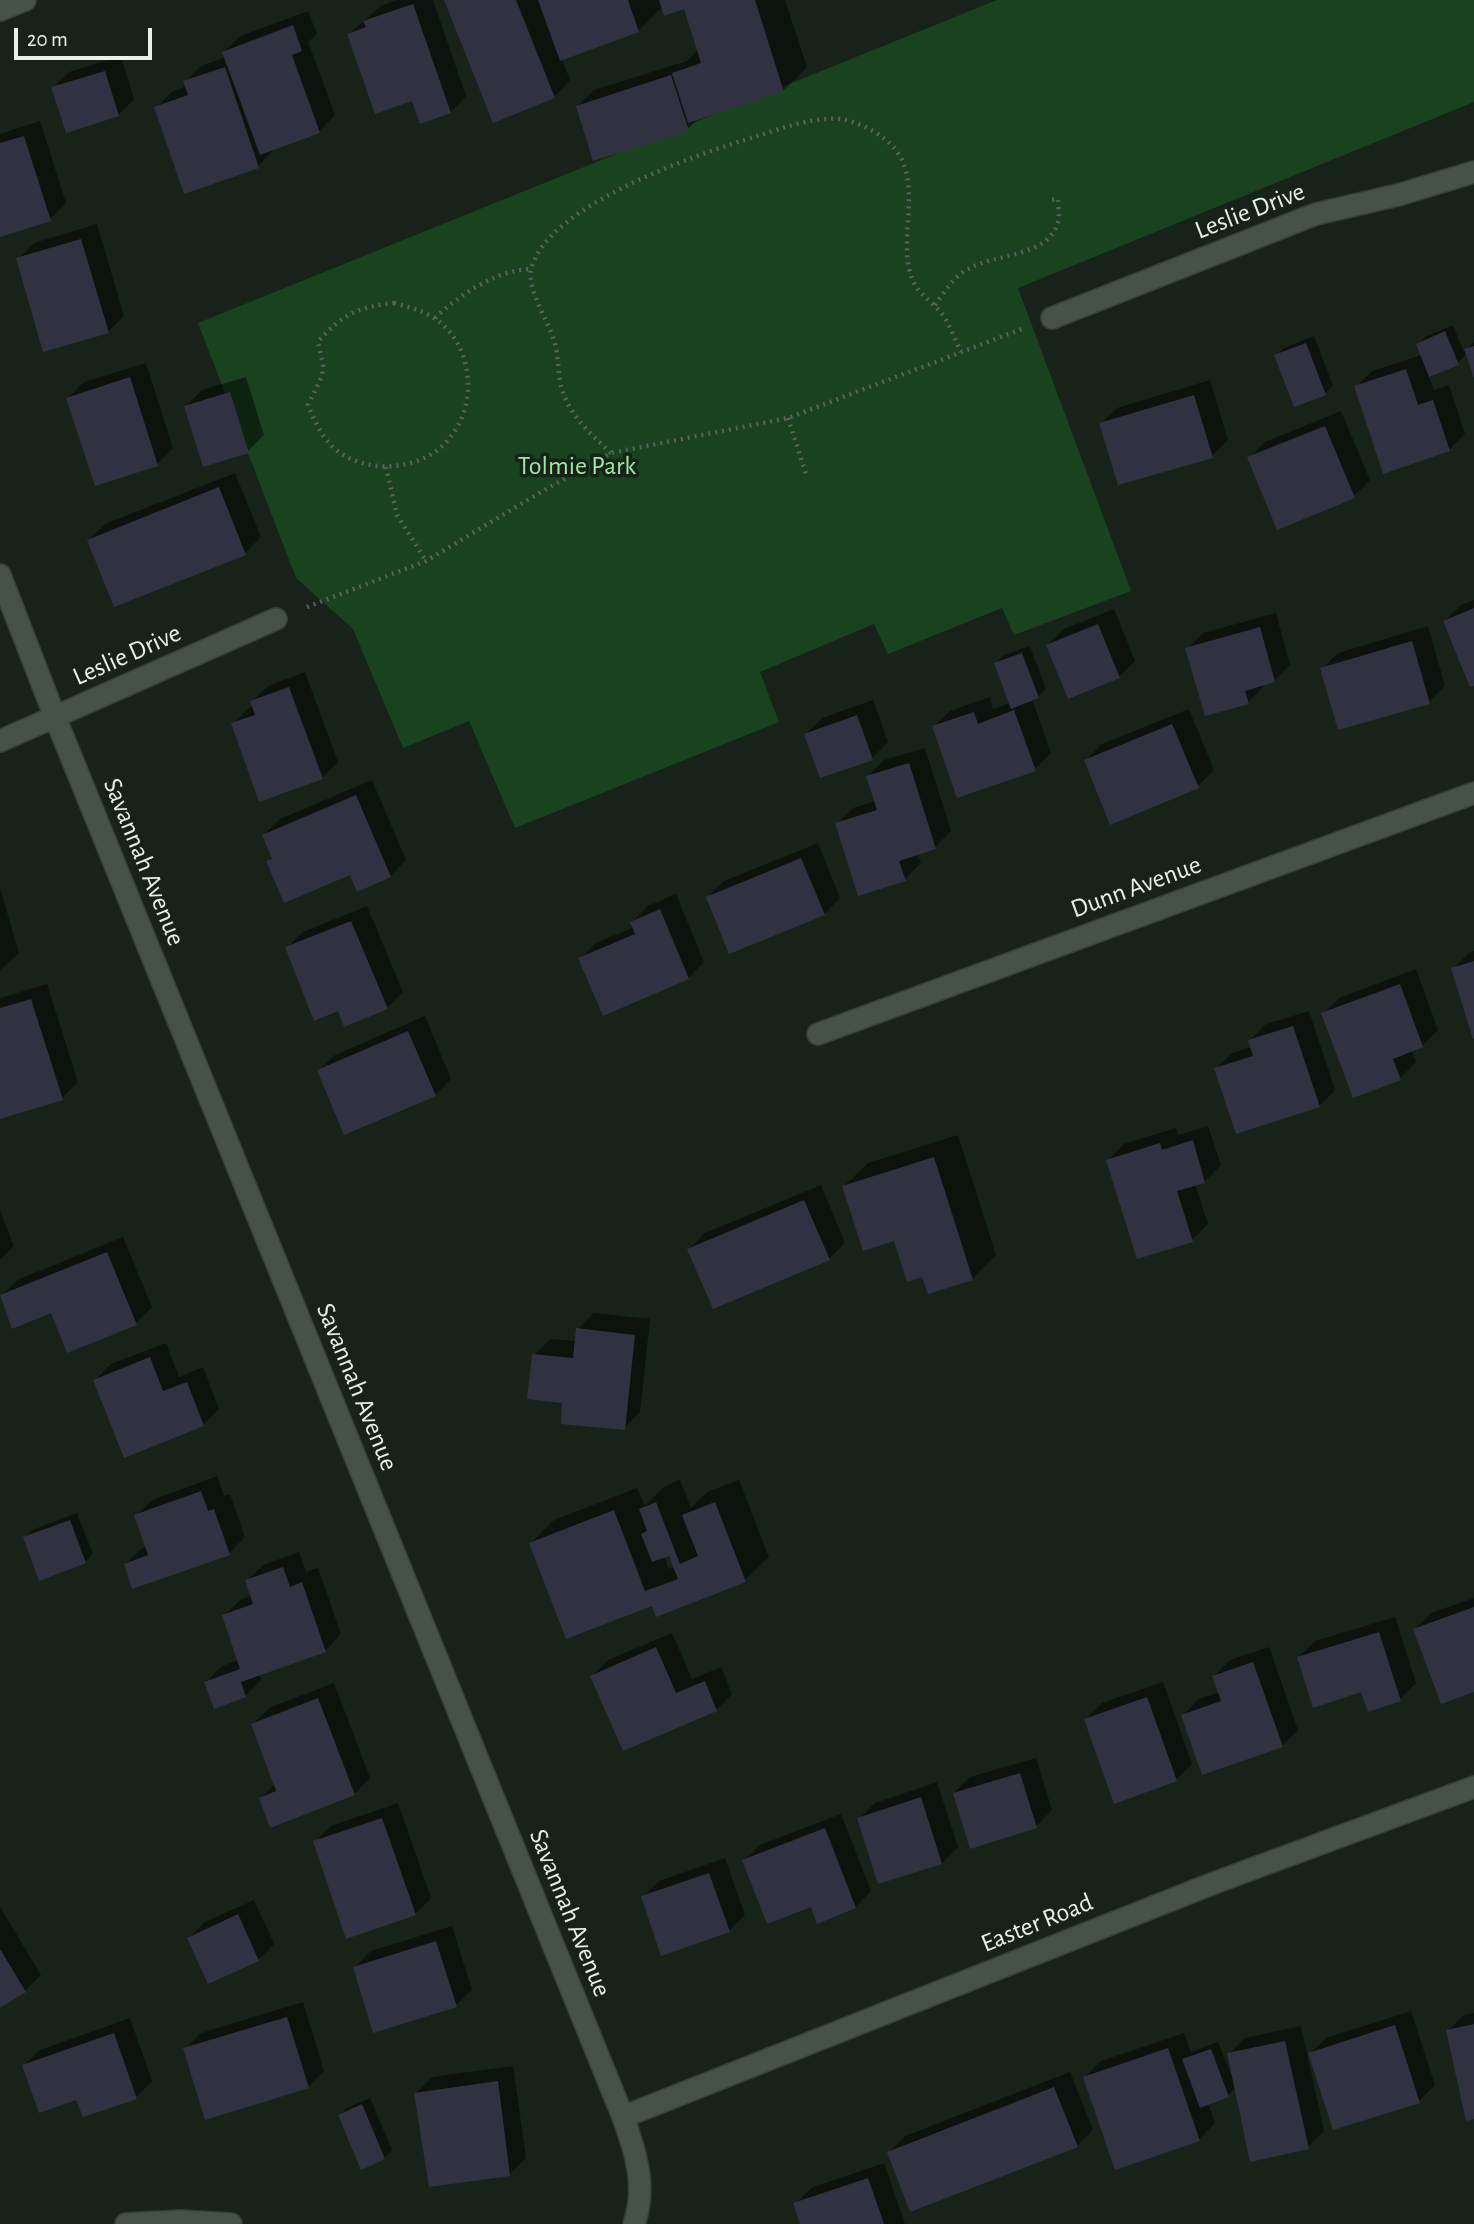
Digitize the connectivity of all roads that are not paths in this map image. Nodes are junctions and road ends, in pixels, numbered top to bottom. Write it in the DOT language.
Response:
graph roads {
  1 [pos="25,0"];
  2 [pos="0,10"];
  3 [pos="1474,172"];
  4 [pos="1052,318"];
  5 [pos="0,575"];
  6 [pos="276,619"];
  7 [pos="55,717"];
  8 [pos="0,741"];
  9 [pos="1474,793"];
  10 [pos="818,1034"];
  11 [pos="1474,1787"];
  12 [pos="623,2117"];
  13 [pos="126,2224"];
  14 [pos="231,2224"];
  15 [pos="634,2224"];
  1 -- 2 [label="street"];
  3 -- 4 [label="street, Leslie Drive"];
  5 -- 7 [label="street, Savannah Avenue"];
  6 -- 7 [label="street, Leslie Drive"];
  7 -- 8 [label="street, Leslie Drive"];
  7 -- 12 [label="street, Savannah Avenue"];
  9 -- 10 [label="street, Dunn Avenue"];
  11 -- 12 [label="street, Easter Road"];
  12 -- 15 [label="street, Savannah Avenue"];
  13 -- 14 [label="street"];
}
